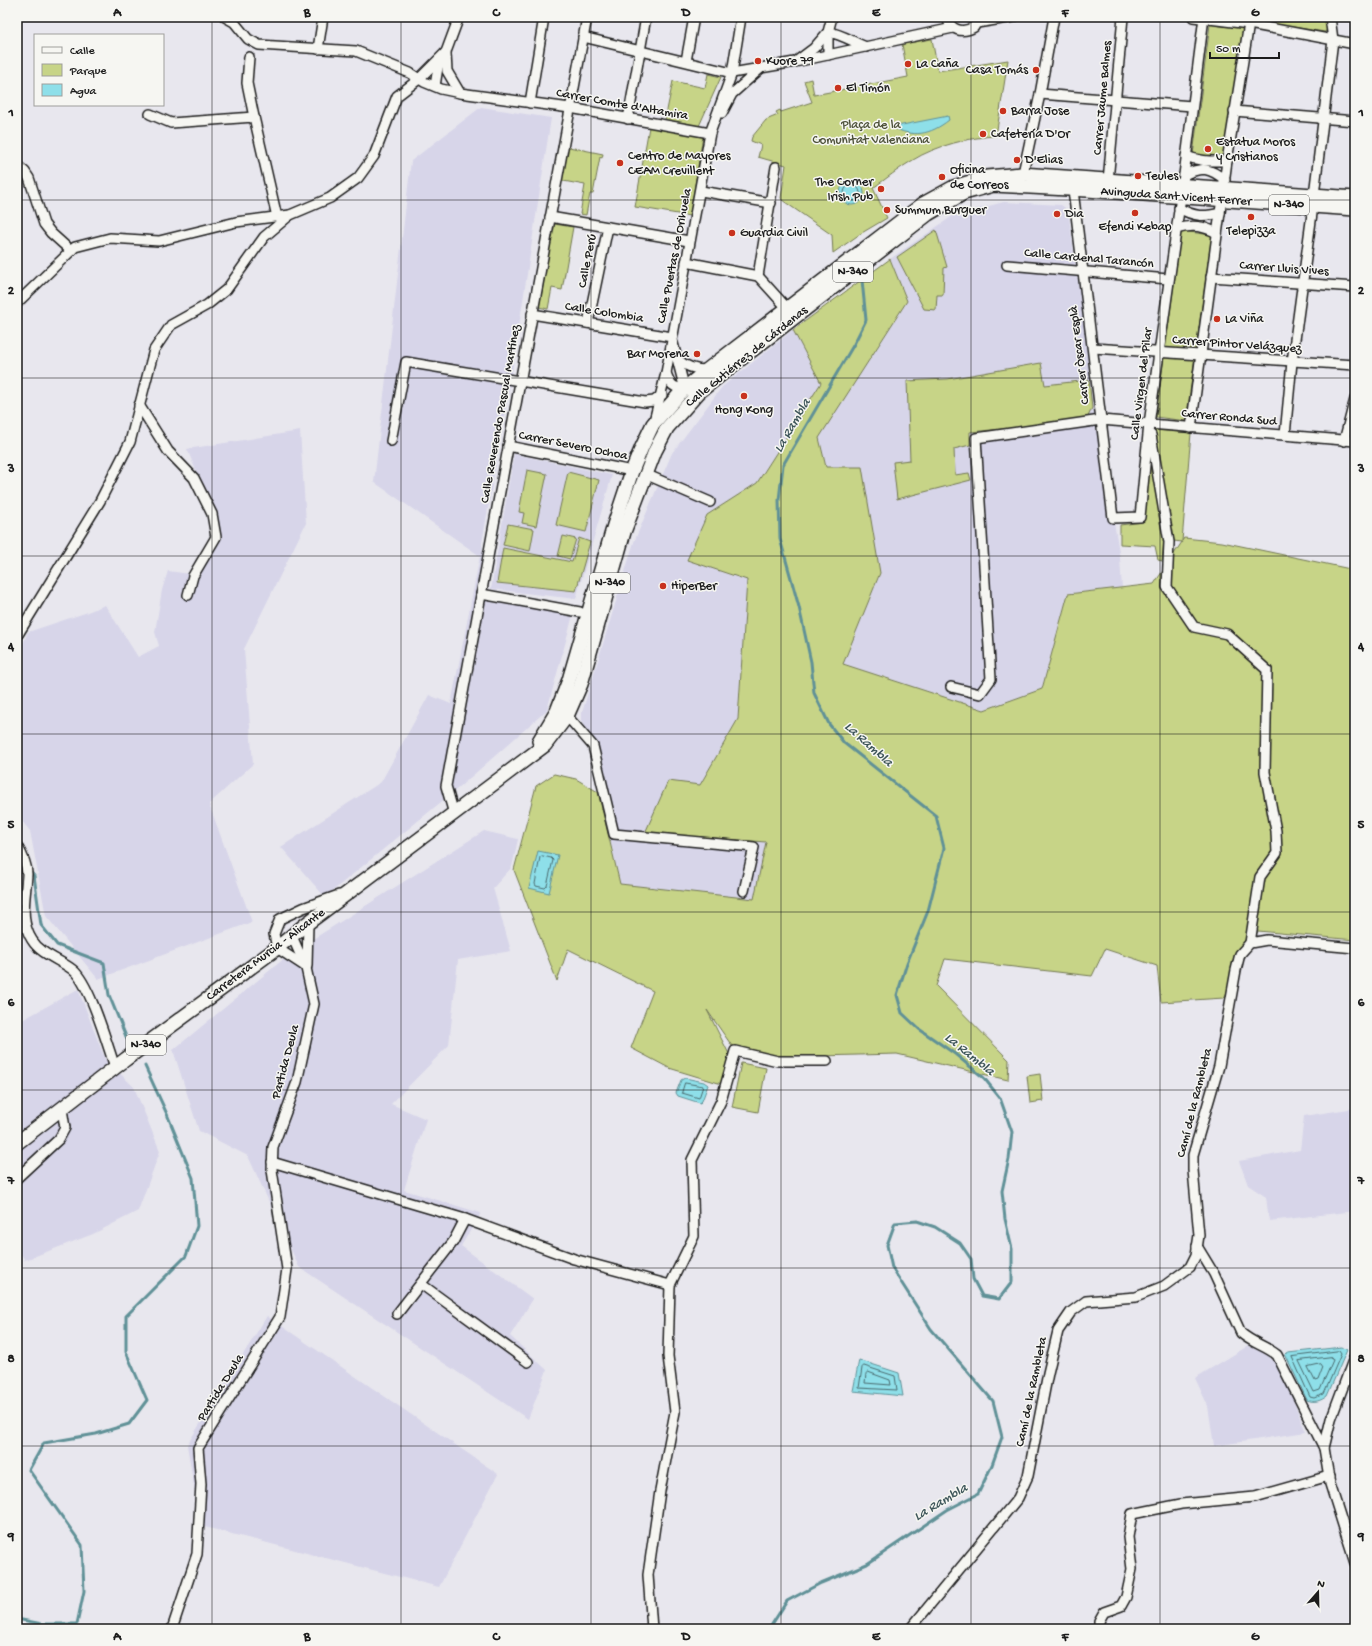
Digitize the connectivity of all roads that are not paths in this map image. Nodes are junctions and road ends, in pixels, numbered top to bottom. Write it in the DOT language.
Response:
graph roads {
  1 [pos="225,17"];
  2 [pos="324,17"];
  3 [pos="459,17"];
  4 [pos="544,17"];
  5 [pos="587,17"];
  6 [pos="646,17"];
  7 [pos="694,17"];
  8 [pos="741,17"];
  9 [pos="832,17"];
  10 [pos="947,17"];
  11 [pos="1014,17"];
  12 [pos="1054,17"];
  13 [pos="1123,17"];
  14 [pos="1193,17"];
  15 [pos="1330,17"];
  16 [pos="1204,18"];
  17 [pos="978,20"];
  18 [pos="1249,21"];
  19 [pos="953,28"];
  20 [pos="828,32"];
  21 [pos="583,37"];
  22 [pos="1333,40"];
  23 [pos="1355,44"];
  24 [pos="866,47"];
  25 [pos="318,49"];
  26 [pos="640,50"];
  27 [pos="446,52"];
  28 [pos="828,55"];
  29 [pos="249,57"];
  30 [pos="686,61"];
  31 [pos="795,62"];
  32 [pos="761,68"];
  33 [pos="447,71"];
  34 [pos="732,73"];
  35 [pos="419,79"];
  36 [pos="438,88"];
  37 [pos="460,93"];
  38 [pos="732,94"];
  39 [pos="1040,94"];
  40 [pos="1116,100"];
  41 [pos="530,103"];
  42 [pos="1192,106"];
  43 [pos="570,108"];
  44 [pos="1234,111"];
  45 [pos="150,114"];
  46 [pos="254,117"];
  47 [pos="1324,118"];
  48 [pos="628,120"];
  49 [pos="1355,121"];
  50 [pos="710,133"];
  51 [pos="1186,156"];
  52 [pos="1227,161"];
  53 [pos="17,165"];
  54 [pos="776,166"];
  55 [pos="1022,174"];
  56 [pos="1108,181"];
  57 [pos="1022,188"];
  58 [pos="701,190"];
  59 [pos="1073,190"];
  60 [pos="1182,191"];
  61 [pos="1223,196"];
  62 [pos="1355,198"];
  63 [pos="1313,201"];
  64 [pos="771,203"];
  65 [pos="1355,209"];
  66 [pos="290,216"];
  67 [pos="277,217"];
  68 [pos="550,217"];
  69 [pos="608,227"];
  70 [pos="1176,229"];
  71 [pos="1217,233"];
  72 [pos="690,241"];
  73 [pos="71,251"];
  74 [pos="686,262"];
  75 [pos="1007,265"];
  76 [pos="1083,271"];
  77 [pos="758,276"];
  78 [pos="1211,277"];
  79 [pos="1168,279"];
  80 [pos="1303,284"];
  81 [pos="1355,287"];
  82 [pos="17,303"];
  83 [pos="787,308"];
  84 [pos="532,314"];
  85 [pos="588,323"];
  86 [pos="672,337"];
  87 [pos="1093,348"];
  88 [pos="1160,352"];
  89 [pos="1200,355"];
  90 [pos="677,359"];
  91 [pos="1292,362"];
  92 [pos="1355,365"];
  93 [pos="707,370"];
  94 [pos="666,373"];
  95 [pos="520,382"];
  96 [pos="684,389"];
  97 [pos="699,392"];
  98 [pos="662,395"];
  99 [pos="1355,399"];
  100 [pos="139,405"];
  101 [pos="1101,420"];
  102 [pos="653,424"];
  103 [pos="1149,424"];
  104 [pos="667,428"];
  105 [pos="1191,428"];
  106 [pos="1285,435"];
  107 [pos="1344,441"];
  108 [pos="391,442"];
  109 [pos="1355,442"];
  110 [pos="508,446"];
  111 [pos="632,471"];
  112 [pos="645,474"];
  113 [pos="710,502"];
  114 [pos="1113,518"];
  115 [pos="481,594"];
  116 [pos="188,595"];
  117 [pos="593,597"];
  118 [pos="580,612"];
  119 [pos="584,629"];
  120 [pos="17,636"];
  121 [pos="951,687"];
  122 [pos="567,716"];
  123 [pos="514,767"];
  124 [pos="454,814"];
  125 [pos="17,846"];
  126 [pos="356,887"];
  127 [pos="744,891"];
  128 [pos="308,922"];
  129 [pos="292,936"];
  130 [pos="1250,943"];
  131 [pos="277,948"];
  132 [pos="1355,948"];
  133 [pos="306,968"];
  134 [pos="827,1061"];
  135 [pos="116,1067"];
  136 [pos="62,1109"];
  137 [pos="17,1143"];
  138 [pos="272,1162"];
  139 [pos="17,1178"];
  140 [pos="465,1219"];
  141 [pos="1197,1246"];
  142 [pos="421,1284"];
  143 [pos="670,1285"];
  144 [pos="397,1314"];
  145 [pos="1355,1355"];
  146 [pos="528,1362"];
  147 [pos="1324,1448"];
  148 [pos="1329,1476"];
  149 [pos="1355,1563"];
  150 [pos="172,1629"];
  151 [pos="652,1629"];
  152 [pos="910,1629"];
  153 [pos="1099,1629"];
  1 -- 25 [label="street, Carrer Comte d'Altamira"];
  2 -- 25 [label="street"];
  3 -- 27 [label="street"];
  4 -- 41 [label="street"];
  5 -- 21 [label="street, Calle Reverendo Pascual Martínez"];
  6 -- 26 [label="street"];
  7 -- 30 [label="street"];
  8 -- 34 [label="street"];
  9 -- 20 [label="street"];
  10 -- 19 [label="street"];
  11 -- 17 [label="street"];
  12 -- 39 [label="street"];
  13 -- 40 [label="street, Carrer Jaume Balmes"];
  14 -- 16 [label="street"];
  15 -- 22 [label="street"];
  16 -- 18 [label="street"];
  16 -- 42 [label="street, Calle Virgen del Pilar"];
  17 -- 19 [label="street"];
  18 -- 22 [label="street"];
  18 -- 44 [label="street"];
  19 -- 24 [label="street"];
  20 -- 24 [label="street"];
  20 -- 28 [label="street"];
  20 -- 31 [label="street"];
  21 -- 26 [label="street"];
  21 -- 43 [label="street, Calle Reverendo Pascual Martínez"];
  22 -- 23 [label="street"];
  22 -- 47 [label="street"];
  24 -- 28 [label="street"];
  25 -- 35 [label="street, Carrer Comte d'Altamira"];
  26 -- 30 [label="street"];
  26 -- 48 [label="street"];
  27 -- 33 [label="street"];
  27 -- 35 [label="street"];
  27 -- 36 [label="street"];
  28 -- 31 [label="street"];
  29 -- 46 [label="street"];
  30 -- 34 [label="street"];
  31 -- 32 [label="street"];
  32 -- 34 [label="street"];
  32 -- 38 [label="street, Calle Puertas de Orihuela"];
  33 -- 36 [label="street"];
  33 -- 37 [label="street"];
  34 -- 38 [label="street"];
  34 -- 50 [label="street, Calle Puertas de Orihuela"];
  35 -- 36 [label="street, Carrer Comte d'Altamira"];
  35 -- 66 [label="street"];
  36 -- 37 [label="street, Carrer Comte d'Altamira"];
  37 -- 41 [label="street, Carrer Comte d'Altamira"];
  38 -- 50 [label="street, Calle Puertas de Orihuela"];
  39 -- 40 [label="street"];
  39 -- 55 [label="street"];
  40 -- 42 [label="street"];
  40 -- 56 [label="street, Carrer Jaume Balmes"];
  41 -- 43 [label="street, Carrer Comte d'Altamira"];
  42 -- 51 [label="street, Calle Virgen del Pilar"];
  43 -- 48 [label="street, Carrer Comte d'Altamira"];
  43 -- 68 [label="street, Calle Reverendo Pascual Martínez"];
  44 -- 47 [label="street"];
  44 -- 52 [label="street"];
  45 -- 46 [label="street"];
  46 -- 67 [label="street"];
  47 -- 49 [label="street"];
  47 -- 63 [label="street"];
  48 -- 50 [label="street, Carrer Comte d'Altamira"];
  50 -- 58 [label="street, Calle Puertas de Orihuela"];
  51 -- 52 [label="street"];
  51 -- 60 [label="street, Calle Virgen del Pilar"];
  52 -- 61 [label="street"];
  53 -- 73 [label="street"];
  54 -- 64 [label="street"];
  55 -- 56 [label="highway, Avinguda Sant Vicent Ferrer / N-340"];
  55 -- 57 [label="street"];
  55 -- 83 [label="highway, Calle Gutiérrez de Cárdenas / N-340"];
  56 -- 60 [label="highway, Avinguda Sant Vicent Ferrer / N-340"];
  57 -- 59 [label="highway, Avinguda Sant Vicent Ferrer / N-340"];
  57 -- 97 [label="highway, Calle Gutiérrez de Cárdenas / N-340"];
  58 -- 64 [label="street"];
  58 -- 72 [label="street, Calle Puertas de Orihuela"];
  59 -- 60 [label="highway, Avinguda Sant Vicent Ferrer / N-340"];
  59 -- 76 [label="street, Carrer Òscar Esplà"];
  60 -- 61 [label="highway, Avinguda Sant Vicent Ferrer / N-340"];
  60 -- 61 [label="street"];
  60 -- 61 [label="street"];
  60 -- 70 [label="street, Calle Virgen del Pilar"];
  61 -- 63 [label="highway, Avinguda Sant Vicent Ferrer / N-340"];
  61 -- 71 [label="street"];
  62 -- 63 [label="highway, Avinguda Sant Vicent Ferrer / N-340"];
  63 -- 65 [label="highway, Avinguda Sant Vicent Ferrer / N-340"];
  63 -- 80 [label="street"];
  64 -- 77 [label="street"];
  66 -- 67 [label="street"];
  66 -- 100 [label="street"];
  67 -- 73 [label="street"];
  68 -- 69 [label="street"];
  68 -- 84 [label="street, Calle Reverendo Pascual Martínez"];
  69 -- 72 [label="street"];
  69 -- 85 [label="street, Calle Perú"];
  70 -- 71 [label="street"];
  70 -- 79 [label="street, Calle Virgen del Pilar"];
  71 -- 78 [label="street"];
  72 -- 74 [label="street, Calle Puertas de Orihuela"];
  73 -- 82 [label="street"];
  74 -- 77 [label="street"];
  74 -- 86 [label="street, Calle Puertas de Orihuela"];
  75 -- 76 [label="street, Calle Cardenal Tarancón"];
  76 -- 79 [label="street, Calle Cardenal Tarancón"];
  76 -- 87 [label="street, Carrer Òscar Esplà"];
  77 -- 83 [label="street"];
  78 -- 80 [label="street, Carrer Lluis Vives"];
  78 -- 89 [label="street"];
  79 -- 88 [label="street, Calle Virgen del Pilar"];
  80 -- 81 [label="street, Carrer Lluis Vives"];
  80 -- 91 [label="street"];
  83 -- 93 [label="highway, Calle Gutiérrez de Cárdenas / N-340"];
  84 -- 85 [label="street, Calle Colombia"];
  84 -- 95 [label="street, Calle Reverendo Pascual Martínez"];
  85 -- 86 [label="street, Calle Colombia"];
  86 -- 90 [label="street, Calle Puertas de Orihuela"];
  86 -- 94 [label="street, Calle Puertas de Orihuela"];
  87 -- 88 [label="street, Carrer Pintor Velázquez"];
  87 -- 101 [label="street, Carrer Òscar Esplà"];
  88 -- 89 [label="street, Carrer Pintor Velázquez"];
  88 -- 103 [label="street, Calle Virgen del Pilar"];
  89 -- 91 [label="street, Carrer Pintor Velázquez"];
  89 -- 105 [label="street"];
  90 -- 93 [label="street"];
  90 -- 96 [label="street, Calle Puertas de Orihuela"];
  91 -- 92 [label="street, Carrer Pintor Velázquez"];
  91 -- 106 [label="street"];
  93 -- 96 [label="highway, Calle Gutiérrez de Cárdenas / N-340"];
  94 -- 96 [label="street"];
  94 -- 98 [label="street, Calle Puertas de Orihuela"];
  95 -- 98 [label="street"];
  95 -- 108 [label="street"];
  95 -- 110 [label="street, Calle Reverendo Pascual Martínez"];
  96 -- 97 [label="street"];
  96 -- 102 [label="highway, Calle Gutiérrez de Cárdenas / N-340"];
  96 -- 104 [label="street"];
  97 -- 104 [label="highway, Calle Gutiérrez de Cárdenas / N-340"];
  98 -- 102 [label="street, Calle Puertas de Orihuela"];
  99 -- 107 [label="street"];
  100 -- 116 [label="street"];
  100 -- 120 [label="street"];
  101 -- 103 [label="street, Carrer Ronda Sud"];
  101 -- 114 [label="street, Carrer Òscar Esplà"];
  101 -- 121 [label="street, Carrer Ronda Sud"];
  102 -- 111 [label="highway, Calle Gutiérrez de Cárdenas / N-340"];
  103 -- 105 [label="street, Carrer Ronda Sud"];
  103 -- 114 [label="street, Calle Virgen del Pilar"];
  103 -- 130 [label="street"];
  104 -- 112 [label="highway, Calle Gutiérrez de Cárdenas / N-340"];
  105 -- 106 [label="street, Carrer Ronda Sud"];
  106 -- 107 [label="street, Carrer Ronda Sud"];
  107 -- 109 [label="street, Carrer Ronda Sud"];
  110 -- 111 [label="street, Carrer Severo Ochoa"];
  110 -- 115 [label="street, Calle Reverendo Pascual Martínez"];
  111 -- 117 [label="highway, Calle Gutiérrez de Cárdenas / N-340"];
  112 -- 113 [label="street"];
  112 -- 122 [label="highway, Calle Gutiérrez de Cárdenas / N-340"];
  115 -- 118 [label="street"];
  115 -- 124 [label="street, Calle Reverendo Pascual Martínez"];
  117 -- 118 [label="street"];
  117 -- 119 [label="highway, Calle Gutiérrez de Cárdenas / N-340"];
  118 -- 119 [label="street"];
  119 -- 123 [label="highway, Calle Gutiérrez de Cárdenas / N-340"];
  122 -- 123 [label="highway, Calle Gutiérrez de Cárdenas / N-340"];
  122 -- 127 [label="street"];
  123 -- 124 [label="highway, Carretera Murcia - Alicante / N-340"];
  124 -- 126 [label="highway, Carretera Murcia - Alicante / N-340"];
  125 -- 135 [label="street"];
  126 -- 128 [label="highway, Carretera Murcia - Alicante / N-340"];
  126 -- 131 [label="street"];
  128 -- 129 [label="highway, Carretera Murcia - Alicante / N-340"];
  128 -- 133 [label="street, Partida Deula"];
  129 -- 131 [label="highway, Carretera Murcia - Alicante / N-340"];
  129 -- 133 [label="street, Partida Deula"];
  130 -- 132 [label="street"];
  130 -- 141 [label="street, Camí de la Rambleta"];
  131 -- 133 [label="street"];
  131 -- 135 [label="highway, Carretera Murcia - Alicante / N-340"];
  133 -- 138 [label="street, Partida Deula"];
  134 -- 143 [label="street"];
  135 -- 136 [label="highway, Carretera Murcia - Alicante / N-340"];
  136 -- 137 [label="highway, Carretera Murcia - Alicante / N-340"];
  136 -- 139 [label="street"];
  138 -- 140 [label="street"];
  138 -- 150 [label="street, Partida Deula"];
  140 -- 142 [label="street"];
  140 -- 143 [label="street"];
  141 -- 147 [label="street"];
  141 -- 152 [label="street, Camí de la Rambleta"];
  142 -- 144 [label="street"];
  142 -- 146 [label="street"];
  143 -- 151 [label="street"];
  145 -- 147 [label="street"];
  147 -- 148 [label="street"];
  148 -- 149 [label="street"];
  148 -- 153 [label="street"];
}
